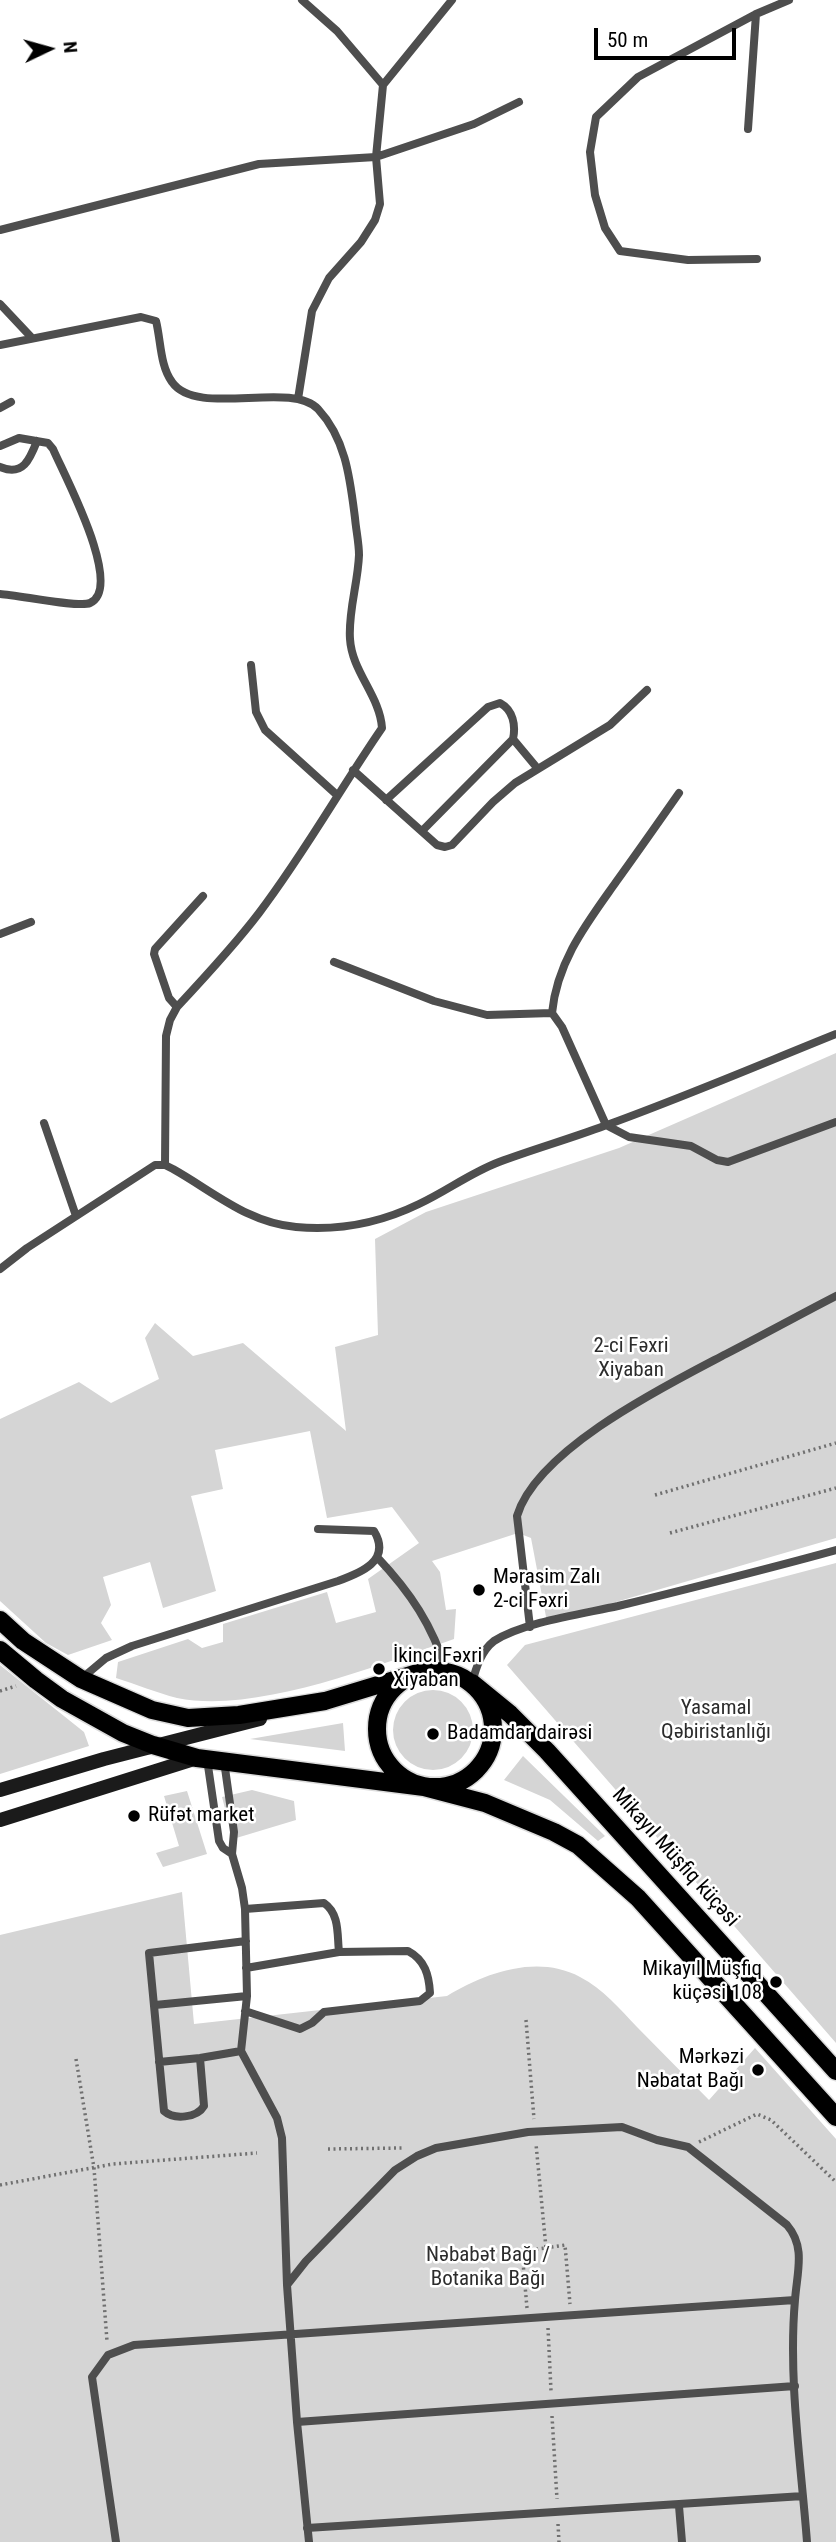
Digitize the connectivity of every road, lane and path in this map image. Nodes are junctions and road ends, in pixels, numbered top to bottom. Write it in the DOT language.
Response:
graph roads {
  1 [pos="302,0"];
  2 [pos="452,0"];
  3 [pos="789,0"];
  4 [pos="756,15"];
  5 [pos="383,85"];
  6 [pos="519,102"];
  7 [pos="748,129"];
  8 [pos="376,157"];
  9 [pos="0,230"];
  10 [pos="757,260"];
  11 [pos="0,304"];
  12 [pos="32,338"];
  13 [pos="0,345"];
  14 [pos="298,399"];
  15 [pos="11,402"];
  16 [pos="0,408"];
  17 [pos="37,441"];
  18 [pos="0,446"];
  19 [pos="0,467"];
  20 [pos="0,594"];
  21 [pos="251,665"];
  22 [pos="647,690"];
  23 [pos="513,739"];
  24 [pos="538,769"];
  25 [pos="353,771"];
  26 [pos="679,793"];
  27 [pos="337,795"];
  28 [pos="386,800"];
  29 [pos="422,831"];
  30 [pos="203,896"];
  31 [pos="31,922"];
  32 [pos="0,934"];
  33 [pos="334,962"];
  34 [pos="177,1007"];
  35 [pos="552,1013"];
  36 [pos="836,1034"];
  37 [pos="836,1122"];
  38 [pos="44,1123"];
  39 [pos="606,1125"];
  40 [pos="165,1165"];
  41 [pos="76,1216"];
  42 [pos="0,1269"];
  43 [pos="836,1296"];
  44 [pos="836,1443"];
  45 [pos="836,1488"];
  46 [pos="655,1495"];
  47 [pos="318,1530"];
  48 [pos="670,1532"];
  49 [pos="836,1550"];
  50 [pos="377,1557"];
  51 [pos="0,1620"];
  52 [pos="530,1627"];
  53 [pos="0,1650"];
  54 [pos="447,1672"];
  55 [pos="417,1673"];
  56 [pos="81,1679"];
  57 [pos="472,1683"];
  58 [pos="22,1684"];
  59 [pos="0,1691"];
  60 [pos="325,1701"];
  61 [pos="153,1745"];
  62 [pos="209,1759"];
  63 [pos="424,1787"];
  64 [pos="0,1790"];
  65 [pos="0,1820"];
  66 [pos="232,1854"];
  67 [pos="245,1909"];
  68 [pos="246,1941"];
  69 [pos="339,1952"];
  70 [pos="246,1968"];
  71 [pos="247,1996"];
  72 [pos="155,2005"];
  73 [pos="245,2011"];
  74 [pos="526,2020"];
  75 [pos="241,2051"];
  76 [pos="200,2058"];
  77 [pos="76,2059"];
  78 [pos="159,2062"];
  79 [pos="836,2071"];
  80 [pos="836,2117"];
  81 [pos="535,2132"];
  82 [pos="688,2147"];
  83 [pos="436,2148"];
  84 [pos="328,2149"];
  85 [pos="257,2152"];
  86 [pos="94,2168"];
  87 [pos="836,2182"];
  88 [pos="0,2185"];
  89 [pos="545,2248"];
  90 [pos="288,2285"];
  91 [pos="795,2300"];
  92 [pos="571,2315"];
  93 [pos="547,2316"];
  94 [pos="528,2317"];
  95 [pos="291,2335"];
  96 [pos="108,2355"];
  97 [pos="795,2386"];
  98 [pos="551,2402"];
  99 [pos="297,2422"];
  100 [pos="803,2496"];
  101 [pos="679,2506"];
  102 [pos="558,2512"];
  103 [pos="307,2528"];
  104 [pos="116,2542"];
  105 [pos="309,2542"];
  106 [pos="559,2542"];
  107 [pos="682,2542"];
  108 [pos="807,2542"];
  1 -- 5 [label="lane"];
  2 -- 5 [label="lane"];
  3 -- 4 [label="lane"];
  4 -- 7 [label="lane"];
  4 -- 10 [label="lane"];
  5 -- 8 [label="lane"];
  6 -- 8 [label="lane"];
  8 -- 9 [label="lane"];
  8 -- 14 [label="lane"];
  11 -- 12 [label="lane"];
  12 -- 13 [label="lane"];
  12 -- 14 [label="lane"];
  14 -- 25 [label="lane"];
  15 -- 16 [label="lane"];
  17 -- 18 [label="lane"];
  17 -- 19 [label="lane"];
  17 -- 20 [label="lane"];
  21 -- 27 [label="lane"];
  22 -- 24 [label="lane"];
  23 -- 24 [label="lane"];
  23 -- 28 [label="lane"];
  23 -- 29 [label="lane"];
  24 -- 29 [label="lane"];
  25 -- 27 [label="lane"];
  25 -- 28 [label="lane"];
  26 -- 35 [label="lane"];
  27 -- 34 [label="lane"];
  28 -- 29 [label="lane"];
  30 -- 34 [label="lane"];
  31 -- 32 [label="lane"];
  33 -- 35 [label="lane"];
  34 -- 40 [label="lane"];
  35 -- 39 [label="lane"];
  36 -- 39 [label="lane"];
  37 -- 39 [label="lane"];
  38 -- 41 [label="lane"];
  39 -- 40 [label="lane"];
  40 -- 41 [label="lane"];
  41 -- 42 [label="lane"];
  43 -- 52 [label="lane"];
  44 -- 46 [label="path"];
  45 -- 48 [label="path"];
  47 -- 50 [label="lane"];
  49 -- 52 [label="lane"];
  50 -- 54 [label="lane"];
  50 -- 56 [label="lane"];
  51 -- 56 [label="main road"];
  52 -- 57 [label="lane"];
  53 -- 61 [label="main road"];
  54 -- 55 [label="main road"];
  54 -- 57 [label="main road"];
  55 -- 60 [label="main road"];
  55 -- 63 [label="main road"];
  56 -- 60 [label="main road"];
  57 -- 63 [label="main road"];
  57 -- 79 [label="main road, Mikayıl Müşfiq küçəsi"];
  58 -- 59 [label="path"];
  60 -- 61 [label="main road"];
  61 -- 62 [label="main road"];
  61 -- 64 [label="main road"];
  62 -- 63 [label="main road"];
  62 -- 65 [label="main road"];
  62 -- 66 [label="lane"];
  62 -- 66 [label="lane"];
  63 -- 80 [label="main road"];
  66 -- 67 [label="lane"];
  67 -- 68 [label="lane"];
  67 -- 69 [label="lane"];
  68 -- 70 [label="lane"];
  68 -- 72 [label="lane"];
  69 -- 70 [label="lane"];
  69 -- 73 [label="lane"];
  70 -- 71 [label="lane"];
  71 -- 72 [label="lane"];
  71 -- 73 [label="lane"];
  72 -- 78 [label="lane"];
  73 -- 75 [label="lane"];
  74 -- 81 [label="path"];
  75 -- 76 [label="lane"];
  75 -- 90 [label="lane"];
  76 -- 78 [label="lane"];
  76 -- 78 [label="lane"];
  77 -- 86 [label="path"];
  81 -- 82 [label="lane"];
  81 -- 83 [label="lane"];
  81 -- 89 [label="path"];
  82 -- 87 [label="path"];
  82 -- 91 [label="lane"];
  83 -- 84 [label="path"];
  83 -- 90 [label="lane"];
  85 -- 86 [label="path"];
  86 -- 88 [label="path"];
  86 -- 96 [label="path"];
  89 -- 92 [label="path"];
  89 -- 94 [label="path"];
  90 -- 95 [label="lane"];
  91 -- 92 [label="lane"];
  91 -- 97 [label="lane"];
  92 -- 93 [label="lane"];
  93 -- 94 [label="lane"];
  93 -- 98 [label="path"];
  94 -- 95 [label="lane"];
  95 -- 96 [label="lane"];
  95 -- 99 [label="lane"];
  96 -- 104 [label="lane"];
  97 -- 98 [label="lane"];
  97 -- 100 [label="lane"];
  98 -- 99 [label="lane"];
  98 -- 102 [label="path"];
  99 -- 103 [label="lane"];
  100 -- 101 [label="lane"];
  100 -- 108 [label="lane"];
  101 -- 102 [label="lane"];
  101 -- 107 [label="lane"];
  102 -- 103 [label="lane"];
  102 -- 106 [label="path"];
  103 -- 105 [label="lane"];
}
